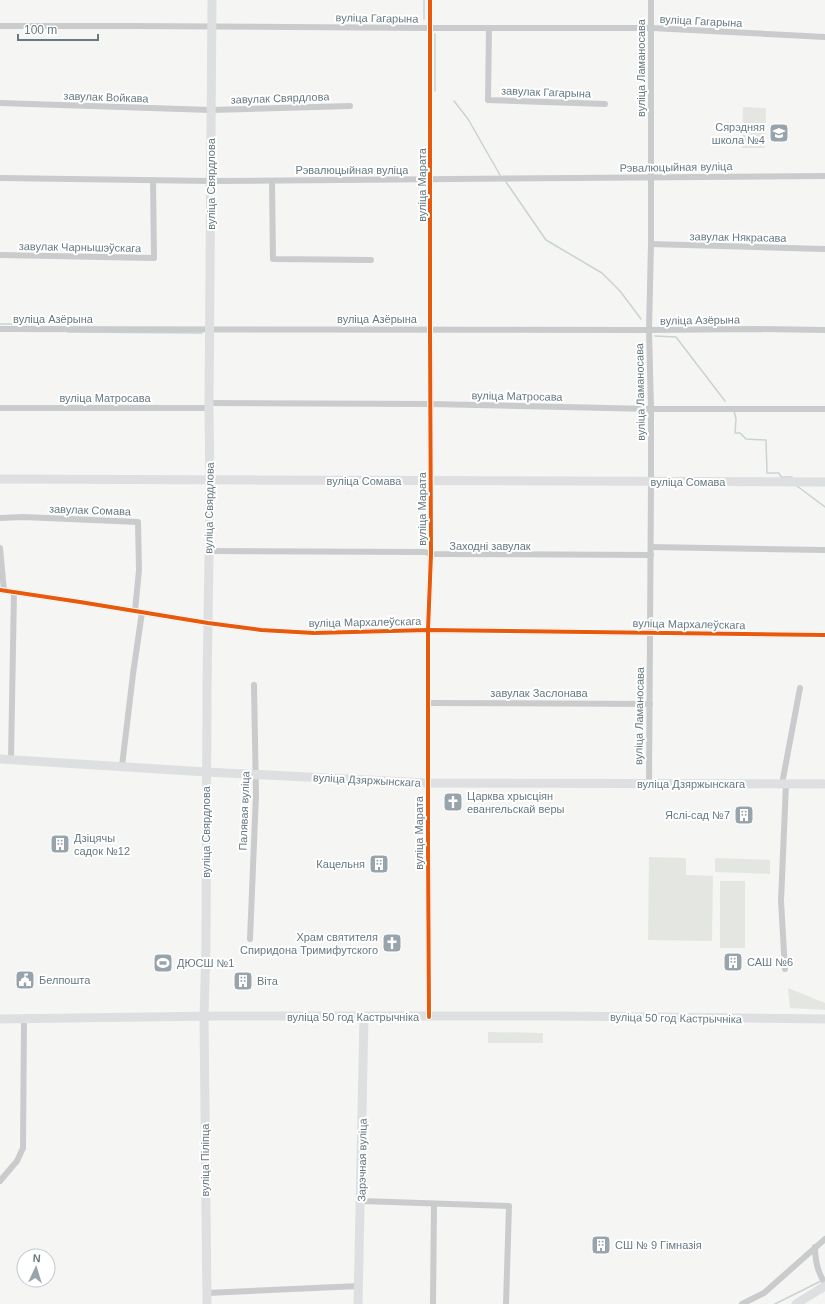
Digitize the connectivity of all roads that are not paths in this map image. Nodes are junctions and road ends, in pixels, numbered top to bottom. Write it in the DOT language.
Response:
graph roads {
  1 [pos="212,0"];
  2 [pos="430,0"];
  3 [pos="651,0"];
  4 [pos="0,26"];
  5 [pos="212,26"];
  6 [pos="431,28"];
  7 [pos="489,28"];
  8 [pos="652,28"];
  9 [pos="825,37"];
  10 [pos="0,103"];
  11 [pos="605,104"];
  12 [pos="350,106"];
  13 [pos="211,110"];
  14 [pos="825,176"];
  15 [pos="0,178"];
  16 [pos="650,178"];
  17 [pos="153,180"];
  18 [pos="272,180"];
  19 [pos="431,180"];
  20 [pos="212,181"];
  21 [pos="651,244"];
  22 [pos="825,249"];
  23 [pos="0,255"];
  24 [pos="372,260"];
  25 [pos="0,329"];
  26 [pos="210,329"];
  27 [pos="430,330"];
  28 [pos="649,330"];
  29 [pos="825,330"];
  30 [pos="431,404"];
  31 [pos="209,405"];
  32 [pos="0,408"];
  33 [pos="651,409"];
  34 [pos="825,409"];
  35 [pos="0,479"];
  36 [pos="210,480"];
  37 [pos="431,482"];
  38 [pos="651,482"];
  39 [pos="825,482"];
  40 [pos="0,518"];
  41 [pos="651,547"];
  42 [pos="0,548"];
  43 [pos="825,550"];
  44 [pos="209,551"];
  45 [pos="431,554"];
  46 [pos="651,555"];
  47 [pos="2,590"];
  48 [pos="14,592"];
  49 [pos="135,611"];
  50 [pos="142,612"];
  51 [pos="208,623"];
  52 [pos="428,630"];
  53 [pos="650,633"];
  54 [pos="825,635"];
  55 [pos="254,685"];
  56 [pos="800,688"];
  57 [pos="428,703"];
  58 [pos="650,704"];
  59 [pos="0,759"];
  60 [pos="11,759"];
  61 [pos="122,766"];
  62 [pos="206,772"];
  63 [pos="256,775"];
  64 [pos="428,783"];
  65 [pos="649,784"];
  66 [pos="784,784"];
  67 [pos="825,784"];
  68 [pos="250,939"];
  69 [pos="784,969"];
  70 [pos="204,1016"];
  71 [pos="364,1016"];
  72 [pos="429,1017"];
  73 [pos="0,1019"];
  74 [pos="24,1019"];
  75 [pos="825,1019"];
  76 [pos="0,1181"];
  77 [pos="361,1200"];
  78 [pos="434,1204"];
  79 [pos="825,1238"];
  80 [pos="815,1247"];
  81 [pos="824,1284"];
  82 [pos="359,1286"];
  83 [pos="206,1293"];
  84 [pos="207,1304"];
  85 [pos="358,1304"];
  86 [pos="433,1304"];
  87 [pos="506,1304"];
  88 [pos="742,1304"];
  89 [pos="796,1304"];
  1 -- 5 [label="street, вуліца Свярдлова"];
  2 -- 6 [label="street, вуліца Марата"];
  3 -- 8 [label="street, вуліца Ламаносава"];
  4 -- 5 [label="street, вуліца Гагарына"];
  5 -- 6 [label="street, вуліца Гагарына"];
  5 -- 13 [label="street, вуліца Свярдлова"];
  6 -- 7 [label="street, вуліца Гагарына"];
  6 -- 19 [label="street, вуліца Марата"];
  7 -- 8 [label="street, вуліца Гагарына"];
  7 -- 11 [label="street, завулак Гагарына"];
  8 -- 9 [label="street, вуліца Гагарына"];
  8 -- 16 [label="street, вуліца Ламаносава"];
  10 -- 13 [label="street, завулак Войкава"];
  12 -- 13 [label="street, завулак Свярдлова"];
  13 -- 20 [label="street, вуліца Свярдлова"];
  14 -- 16 [label="street, Рэвалюцыйная вуліца"];
  15 -- 17 [label="street, Рэвалюцыйная вуліца"];
  16 -- 19 [label="street, Рэвалюцыйная вуліца"];
  16 -- 21 [label="street, вуліца Ламаносава"];
  17 -- 20 [label="street, Рэвалюцыйная вуліца"];
  17 -- 23 [label="street, завулак Чарнышэўскага"];
  18 -- 19 [label="street, Рэвалюцыйная вуліца"];
  18 -- 20 [label="street, Рэвалюцыйная вуліца"];
  18 -- 24 [label="street"];
  19 -- 27 [label="street, вуліца Марата"];
  20 -- 26 [label="street, вуліца Свярдлова"];
  21 -- 22 [label="street, завулак Някрасава"];
  21 -- 28 [label="street, вуліца Ламаносава"];
  25 -- 26 [label="street, вуліца Азёрына"];
  26 -- 27 [label="street, вуліца Азёрына"];
  26 -- 31 [label="street, вуліца Свярдлова"];
  27 -- 28 [label="street, вуліца Азёрына"];
  27 -- 30 [label="street, вуліца Марата"];
  28 -- 29 [label="street, вуліца Азёрына"];
  28 -- 33 [label="street, вуліца Ламаносава"];
  30 -- 31 [label="street, вуліца Матросава"];
  30 -- 33 [label="street, вуліца Матросава"];
  30 -- 37 [label="street, вуліца Марата"];
  31 -- 32 [label="street, вуліца Матросава"];
  31 -- 36 [label="street, вуліца Свярдлова"];
  33 -- 34 [label="street, вуліца Матросава"];
  33 -- 38 [label="street, вуліца Ламаносава"];
  35 -- 36 [label="street, вуліца Сомава"];
  36 -- 37 [label="street, вуліца Сомава"];
  36 -- 44 [label="street, вуліца Свярдлова"];
  37 -- 38 [label="street, вуліца Сомава"];
  37 -- 45 [label="street, вуліца Марата"];
  38 -- 39 [label="street, вуліца Сомава"];
  38 -- 41 [label="street, вуліца Ламаносава"];
  40 -- 49 [label="street, завулак Сомава"];
  41 -- 43 [label="street"];
  41 -- 46 [label="street, вуліца Ламаносава"];
  42 -- 47 [label="street"];
  44 -- 45 [label="street, Заходні завулак"];
  44 -- 51 [label="street, вуліца Свярдлова"];
  45 -- 46 [label="street, Заходні завулак"];
  45 -- 52 [label="street, вуліца Марата"];
  46 -- 53 [label="street, вуліца Ламаносава"];
  47 -- 48 [label="street, вуліца Мархалеўскага"];
  48 -- 49 [label="street, вуліца Мархалеўскага"];
  48 -- 60 [label="street"];
  49 -- 50 [label="street, вуліца Мархалеўскага"];
  50 -- 51 [label="street, вуліца Мархалеўскага"];
  50 -- 61 [label="street"];
  51 -- 52 [label="street, вуліца Мархалеўскага"];
  51 -- 62 [label="street, вуліца Свярдлова"];
  52 -- 53 [label="street, вуліца Мархалеўскага"];
  52 -- 57 [label="street, вуліца Марата"];
  53 -- 54 [label="street, вуліца Мархалеўскага"];
  53 -- 58 [label="street, вуліца Ламаносава"];
  55 -- 63 [label="street, Палявая вуліца"];
  56 -- 66 [label="street"];
  57 -- 58 [label="street, завулак Заслонава"];
  57 -- 64 [label="street, вуліца Марата"];
  58 -- 65 [label="street, вуліца Ламаносава"];
  59 -- 60 [label="street, вуліца Дзяржынскага"];
  60 -- 61 [label="street, вуліца Дзяржынскага"];
  61 -- 62 [label="street, вуліца Дзяржынскага"];
  62 -- 63 [label="street, вуліца Дзяржынскага"];
  62 -- 70 [label="street, вуліца Свярдлова"];
  63 -- 64 [label="street, вуліца Дзяржынскага"];
  63 -- 68 [label="street, Палявая вуліца"];
  64 -- 65 [label="street, вуліца Дзяржынскага"];
  64 -- 72 [label="street, вуліца Марата"];
  65 -- 66 [label="street, вуліца Дзяржынскага"];
  66 -- 67 [label="street, вуліца Дзяржынскага"];
  66 -- 69 [label="street"];
  70 -- 71 [label="street, вуліца 50 год Кастрычніка"];
  70 -- 74 [label="street, вуліца 50 год Кастрычніка"];
  70 -- 83 [label="street, вуліца Піліпца"];
  71 -- 72 [label="street, вуліца 50 год Кастрычніка"];
  71 -- 77 [label="street, Зарэчная вуліца"];
  72 -- 75 [label="street, вуліца 50 год Кастрычніка"];
  73 -- 74 [label="street, вуліца 50 год Кастрычніка"];
  74 -- 76 [label="street"];
  77 -- 78 [label="street"];
  77 -- 82 [label="street, Зарэчная вуліца"];
  78 -- 86 [label="street"];
  78 -- 87 [label="street"];
  79 -- 80 [label="street"];
  80 -- 81 [label="street"];
  80 -- 88 [label="street"];
  81 -- 89 [label="street"];
  82 -- 83 [label="street"];
  82 -- 85 [label="street, Зарэчная вуліца"];
  83 -- 84 [label="street, вуліца Піліпца"];
}
